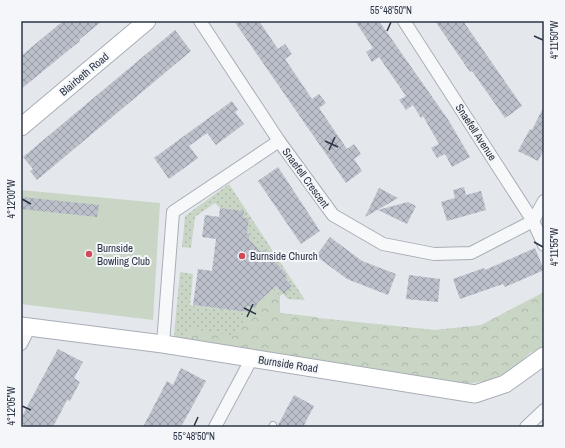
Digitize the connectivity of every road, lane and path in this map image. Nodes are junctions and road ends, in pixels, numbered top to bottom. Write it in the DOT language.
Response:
graph roads {
  1 [pos="147,21"];
  2 [pos="200,21"];
  3 [pos="404,21"];
  4 [pos="21,126"];
  5 [pos="279,141"];
  6 [pos="544,201"];
  7 [pos="532,222"];
  8 [pos="544,245"];
  9 [pos="25,327"];
  10 [pos="21,344"];
  11 [pos="162,344"];
  12 [pos="544,356"];
  13 [pos="252,358"];
  14 [pos="544,410"];
  15 [pos="215,427"];
  16 [pos="526,427"];
  1 -- 4 [label="street, Blairbeth Road"];
  2 -- 5 [label="street, Snaefell Crescent"];
  3 -- 7 [label="street, Snaefell Avenue"];
  5 -- 7 [label="street, Snaefell Crescent"];
  5 -- 11 [label="street"];
  6 -- 7 [label="street"];
  7 -- 8 [label="street, Snaefell Avenue"];
  9 -- 10 [label="street"];
  9 -- 11 [label="street, Burnside Road"];
  11 -- 13 [label="street, Burnside Road"];
  12 -- 13 [label="street, Burnside Road"];
  13 -- 15 [label="street"];
  14 -- 16 [label="street"];
}
